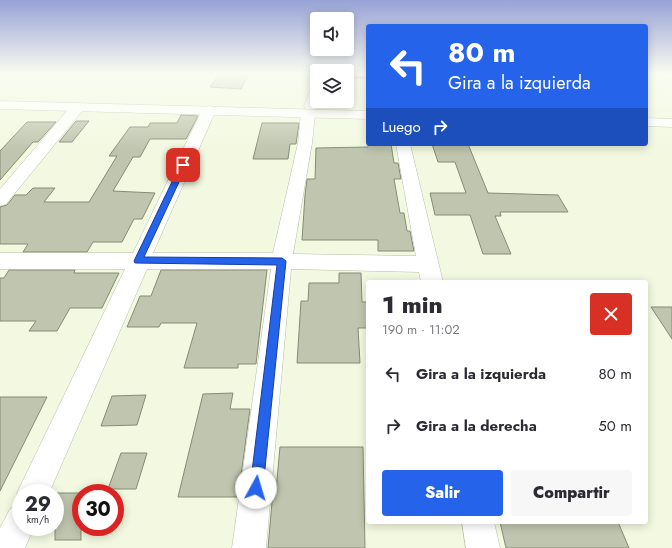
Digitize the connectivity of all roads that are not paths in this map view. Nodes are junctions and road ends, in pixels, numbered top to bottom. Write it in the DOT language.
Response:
graph roads {
  1 [pos="15,99"];
  2 [pos="0,106"];
  3 [pos="77,108"];
  4 [pos="366,108"];
  5 [pos="209,110"];
  6 [pos="309,110"];
  7 [pos="648,114"];
  8 [pos="672,114"];
  9 [pos="366,115"];
  10 [pos="648,122"];
  11 [pos="672,123"];
  12 [pos="403,146"];
  13 [pos="0,200"];
  14 [pos="0,261"];
  15 [pos="138,261"];
  16 [pos="282,261"];
  17 [pos="430,273"];
  18 [pos="37,484"];
  19 [pos="478,524"];
  20 [pos="14,536"];
  21 [pos="8,548"];
  22 [pos="249,548"];
  23 [pos="483,548"];
  1 -- 6 [label="highway"];
  2 -- 3 [label="highway"];
  3 -- 5 [label="highway"];
  3 -- 13 [label="street"];
  4 -- 6 [label="highway"];
  5 -- 6 [label="highway"];
  5 -- 15 [label="street"];
  6 -- 9 [label="highway"];
  6 -- 16 [label="street"];
  7 -- 8 [label="highway"];
  10 -- 11 [label="highway"];
  12 -- 17 [label="street"];
  14 -- 15 [label="street"];
  15 -- 16 [label="street"];
  15 -- 18 [label="street"];
  16 -- 17 [label="street"];
  16 -- 22 [label="street"];
  19 -- 23 [label="street"];
  20 -- 21 [label="street"];
}
